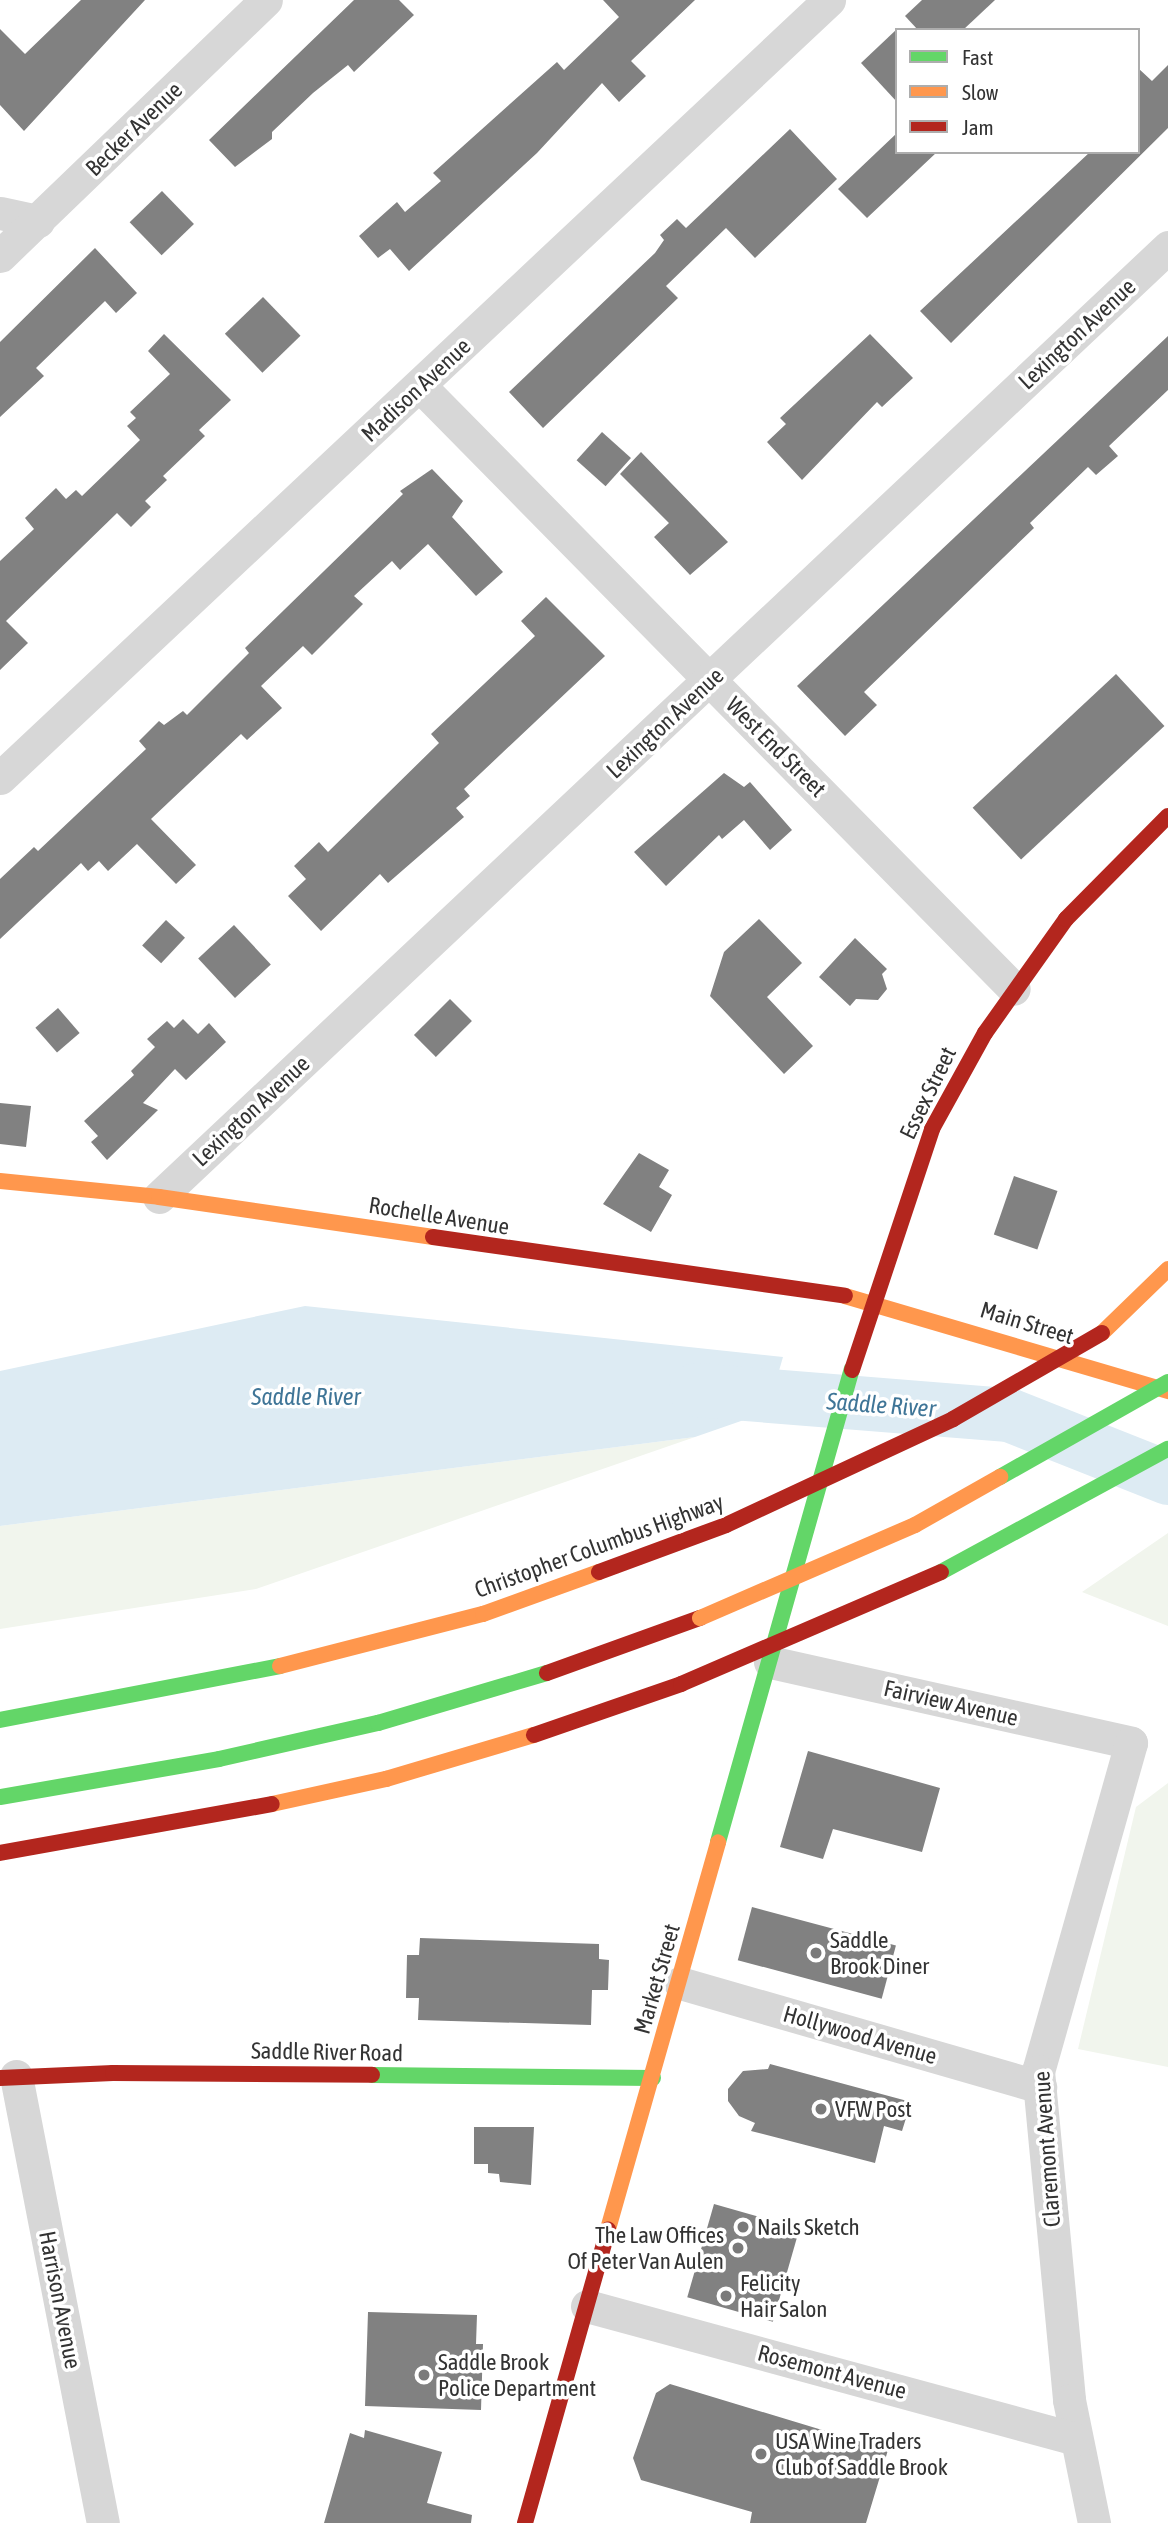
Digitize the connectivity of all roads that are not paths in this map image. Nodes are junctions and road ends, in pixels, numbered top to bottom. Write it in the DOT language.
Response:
graph roads {
  1 [pos="267,0"];
  2 [pos="829,0"];
  3 [pos="0,213"];
  4 [pos="38,222"];
  5 [pos="1168,247"];
  6 [pos="0,256"];
  7 [pos="420,386"];
  8 [pos="710,681"];
  9 [pos="0,778"];
  10 [pos="1168,816"];
  11 [pos="1014,989"];
  12 [pos="0,1181"];
  13 [pos="159,1197"];
  14 [pos="1168,1269"];
  15 [pos="1168,1291"];
  16 [pos="872,1300"];
  17 [pos="1102,1333"];
  18 [pos="1168,1382"];
  19 [pos="1168,1391"];
  20 [pos="831,1446"];
  21 [pos="1168,1449"];
  22 [pos="770,1662"];
  23 [pos="0,1720"];
  24 [pos="1131,1743"];
  25 [pos="0,1797"];
  26 [pos="0,1853"];
  27 [pos="680,1983"];
  28 [pos="8,2077"];
  29 [pos="653,2078"];
  30 [pos="1040,2087"];
  31 [pos="587,2306"];
  32 [pos="1076,2439"];
  33 [pos="103,2523"];
  34 [pos="525,2523"];
  35 [pos="1094,2523"];
  1 -- 4 [label="street, Becker Avenue"];
  2 -- 7 [label="street, Madison Avenue"];
  3 -- 4 [label="street"];
  4 -- 6 [label="street, Becker Avenue"];
  5 -- 8 [label="street, Lexington Avenue"];
  7 -- 8 [label="street, West End Street"];
  7 -- 9 [label="street, Madison Avenue"];
  8 -- 11 [label="street, West End Street"];
  8 -- 13 [label="street, Lexington Avenue"];
  10 -- 11 [label="main road, Essex Street"];
  11 -- 16 [label="main road, Essex Street"];
  12 -- 13 [label="main road, Rochelle Avenue"];
  13 -- 16 [label="main road, Rochelle Avenue"];
  14 -- 17 [label="main road"];
  15 -- 17 [label="main road, Christopher Columbus Highway"];
  16 -- 19 [label="main road, Main Street"];
  16 -- 20 [label="main road, Essex Street"];
  17 -- 23 [label="main road, Christopher Columbus Highway, bridge"];
  18 -- 25 [label="main road, bridge"];
  20 -- 22 [label="main road, Market Street"];
  21 -- 26 [label="main road, bridge"];
  22 -- 24 [label="street, Fairview Avenue"];
  22 -- 27 [label="main road, Market Street"];
  24 -- 30 [label="street, Claremont Avenue"];
  27 -- 29 [label="main road, Market Street"];
  27 -- 30 [label="street, Hollywood Avenue"];
  28 -- 29 [label="main road, Saddle River Road"];
  28 -- 33 [label="street, Harrison Avenue"];
  29 -- 31 [label="main road, Market Street"];
  30 -- 32 [label="street, Claremont Avenue"];
  31 -- 32 [label="street, Rosemont Avenue"];
  31 -- 34 [label="main road, Market Street"];
  32 -- 35 [label="street, Claremont Avenue"];
}
